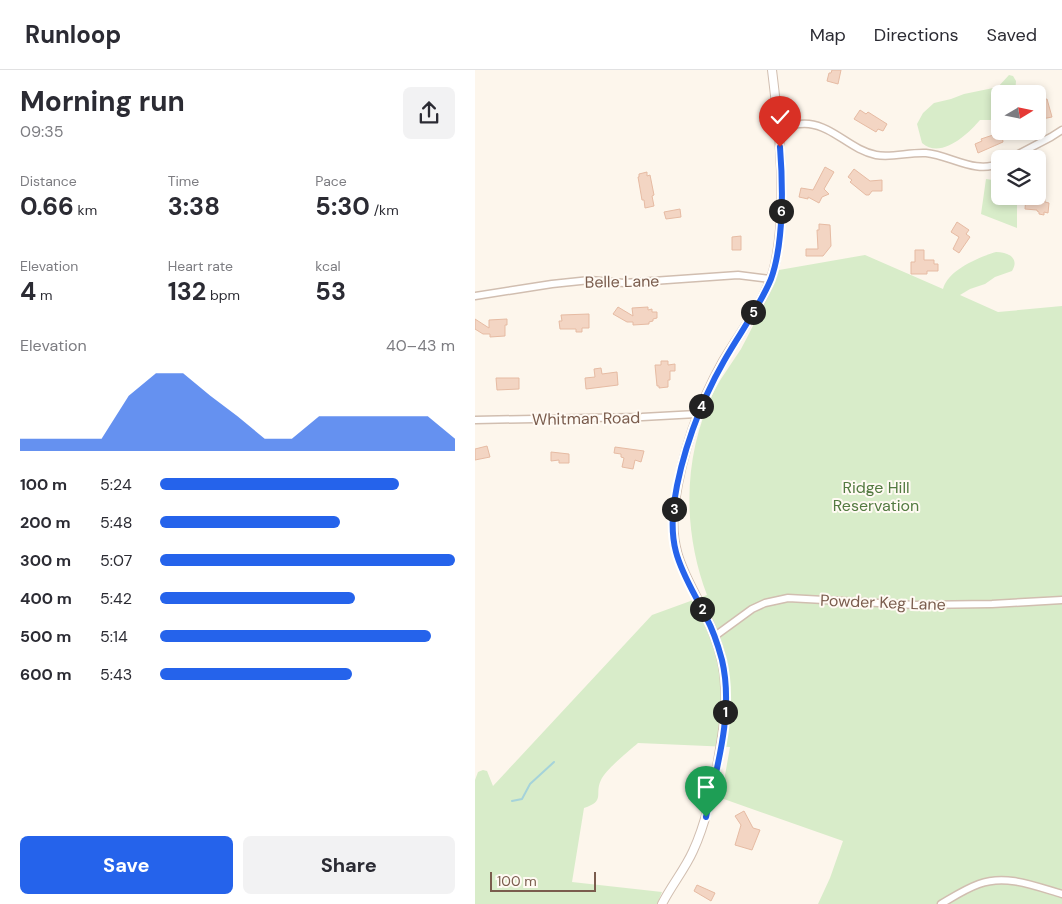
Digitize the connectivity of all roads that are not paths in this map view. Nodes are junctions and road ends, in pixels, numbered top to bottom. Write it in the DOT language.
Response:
graph roads {
  1 [pos="772,70"];
  2 [pos="779,127"];
  3 [pos="1062,130"];
  4 [pos="1026,150"];
  5 [pos="991,166"];
  6 [pos="771,279"];
  7 [pos="475,296"];
  8 [pos="697,414"];
  9 [pos="475,420"];
  10 [pos="1062,600"];
  11 [pos="715,636"];
  12 [pos="1062,894"];
  13 [pos="662,904"];
  14 [pos="941,904"];
  1 -- 2 [label="street"];
  2 -- 5 [label="street"];
  2 -- 6 [label="street"];
  3 -- 4 [label="street"];
  6 -- 7 [label="street, Belle Lane"];
  6 -- 8 [label="street"];
  8 -- 9 [label="street, Whitman Road"];
  8 -- 11 [label="street"];
  10 -- 11 [label="street, Powder Keg Lane"];
  11 -- 13 [label="street"];
  12 -- 14 [label="street"];
}
